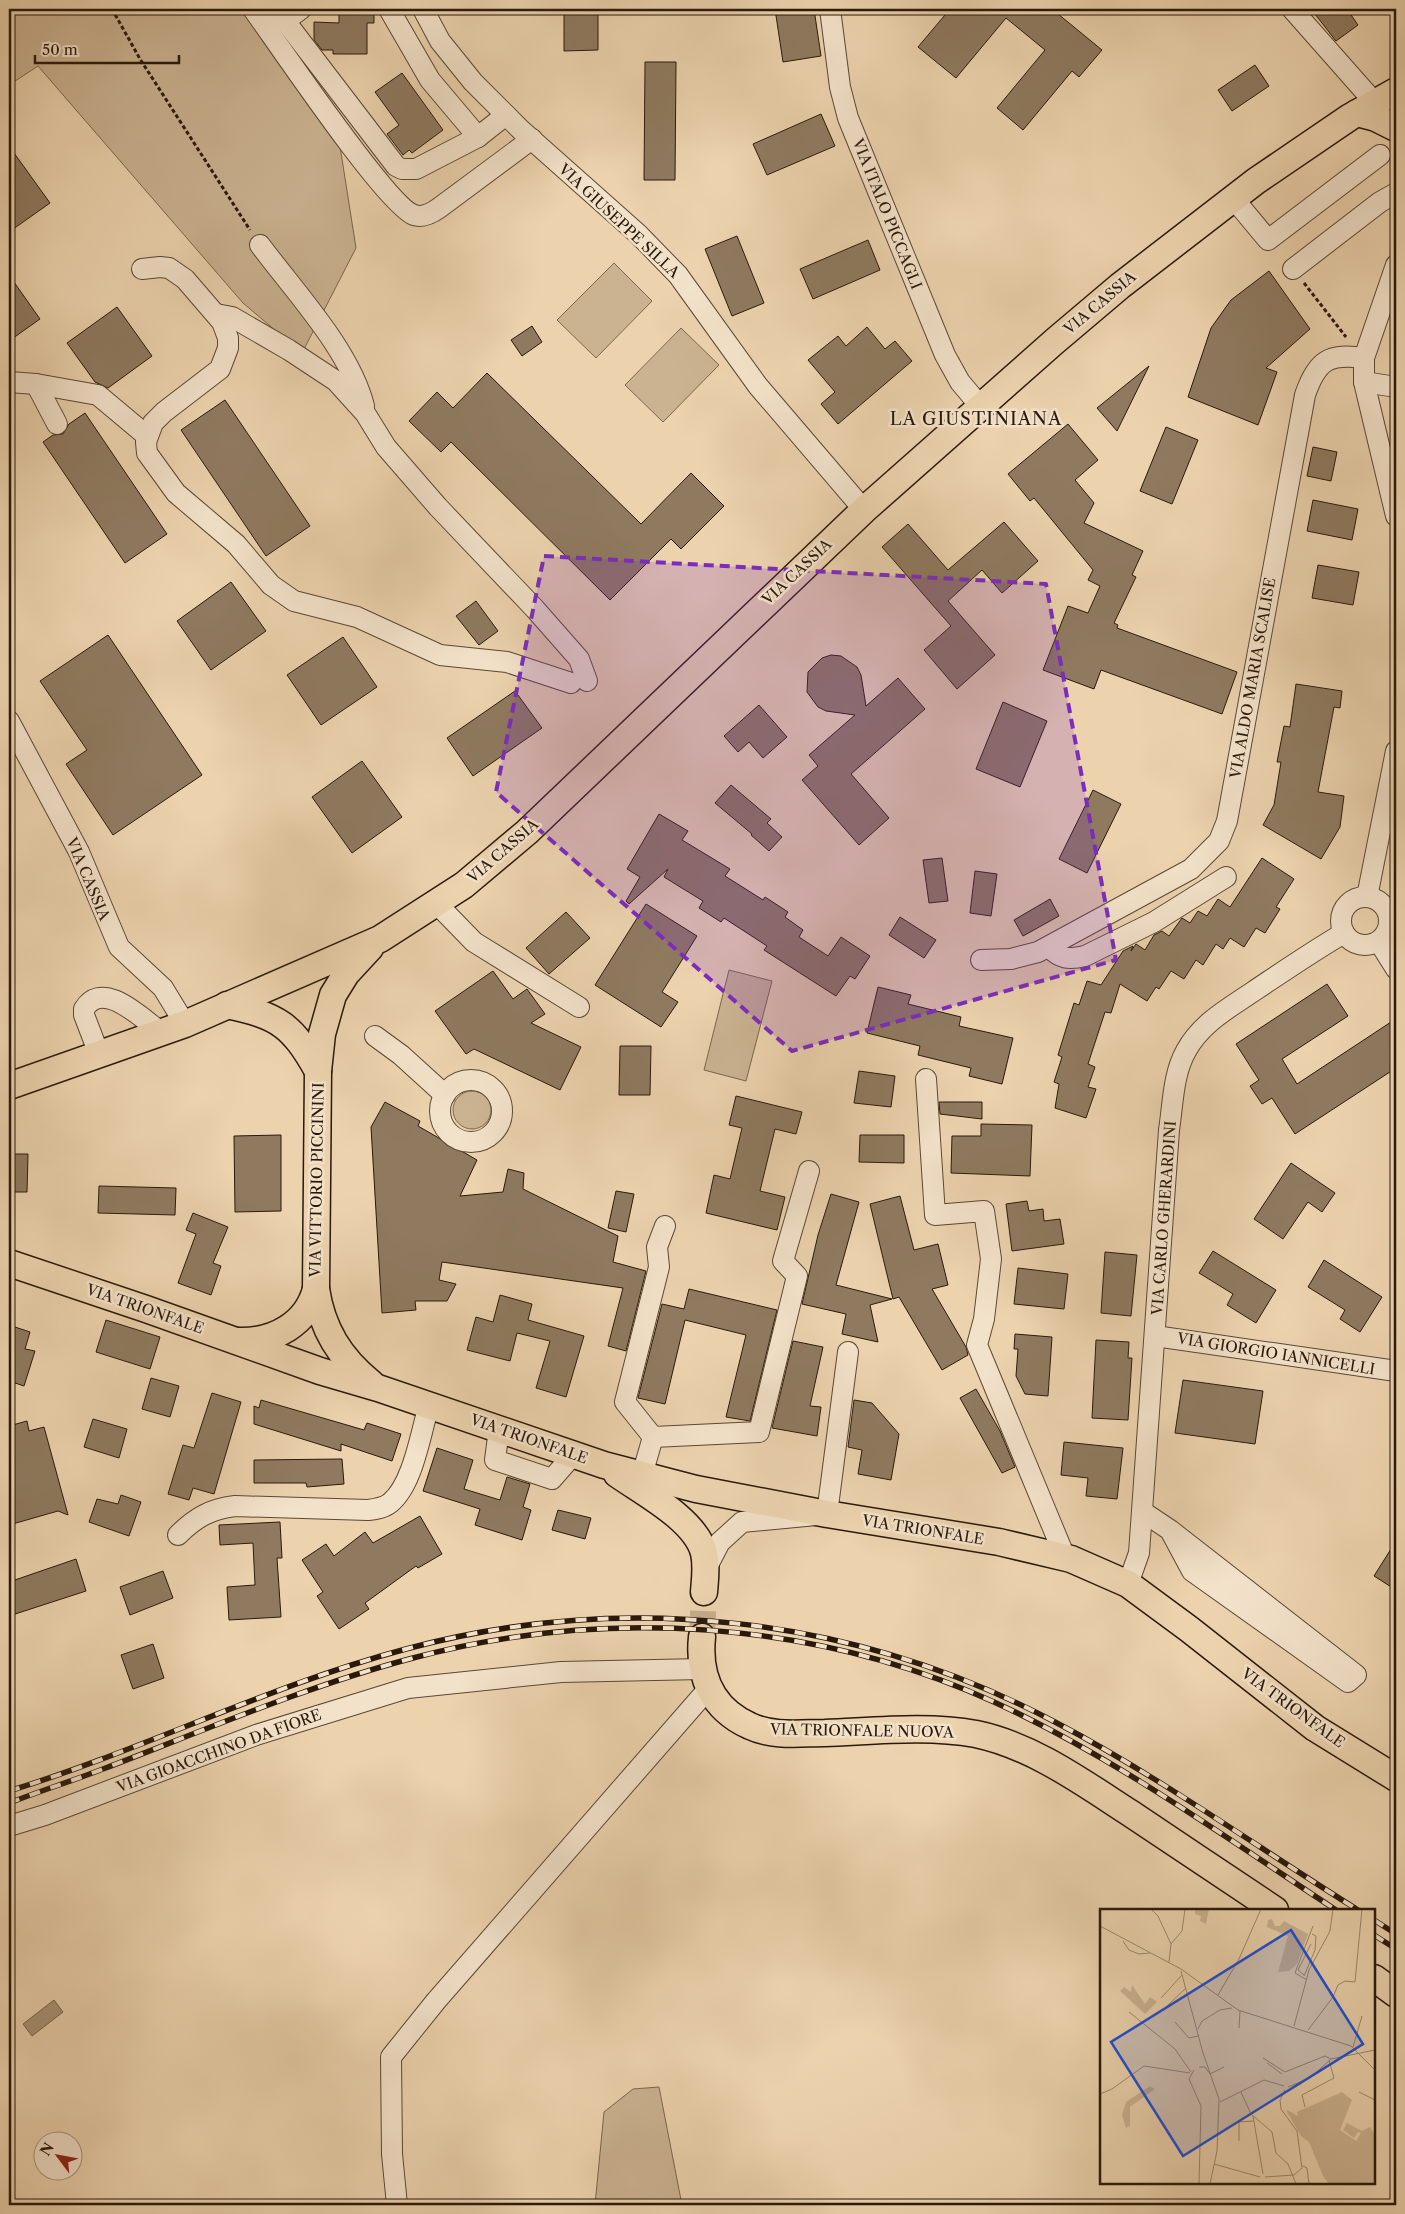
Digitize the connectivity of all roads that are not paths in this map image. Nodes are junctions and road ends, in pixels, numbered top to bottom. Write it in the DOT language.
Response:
graph roads {
  1 [pos="253,9"];
  2 [pos="389,9"];
  3 [pos="422,9"];
  4 [pos="830,9"];
  5 [pos="1292,9"];
  6 [pos="288,13"];
  7 [pos="1376,102"];
  8 [pos="506,115"];
  9 [pos="1396,128"];
  10 [pos="478,137"];
  11 [pos="532,139"];
  12 [pos="1380,155"];
  13 [pos="1396,193"];
  14 [pos="1233,198"];
  15 [pos="260,245"];
  16 [pos="1396,265"];
  17 [pos="142,269"];
  18 [pos="1293,269"];
  19 [pos="216,314"];
  20 [pos="1364,358"];
  21 [pos="9,382"];
  22 [pos="1364,382"];
  23 [pos="36,384"];
  24 [pos="1396,387"];
  25 [pos="980,407"];
  26 [pos="365,413"];
  27 [pos="57,424"];
  28 [pos="147,436"];
  29 [pos="864,510"];
  30 [pos="1396,516"];
  31 [pos="9,721"];
  32 [pos="1396,751"];
  33 [pos="1226,877"];
  34 [pos="1367,897"];
  35 [pos="436,904"];
  36 [pos="1344,933"];
  37 [pos="380,939"];
  38 [pos="1378,942"];
  39 [pos="1049,947"];
  40 [pos="980,960"];
  41 [pos="1396,969"];
  42 [pos="227,1005"];
  43 [pos="579,1007"];
  44 [pos="173,1028"];
  45 [pos="375,1036"];
  46 [pos="99,1054"];
  47 [pos="318,1071"];
  48 [pos="926,1078"];
  49 [pos="9,1086"];
  50 [pos="445,1095"];
  51 [pos="808,1171"];
  52 [pos="665,1226"];
  53 [pos="9,1263"];
  54 [pos="316,1289"];
  55 [pos="1155,1336"];
  56 [pos="236,1340"];
  57 [pos="848,1352"];
  58 [pos="1396,1371"];
  59 [pos="378,1388"];
  60 [pos="429,1405"];
  61 [pos="653,1437"];
  62 [pos="604,1465"];
  63 [pos="642,1475"];
  64 [pos="1143,1512"];
  65 [pos="827,1514"];
  66 [pos="1170,1530"];
  67 [pos="178,1535"];
  68 [pos="1065,1556"];
  69 [pos="705,1580"];
  70 [pos="1128,1584"];
  71 [pos="702,1637"];
  72 [pos="705,1678"];
  73 [pos="1396,1778"];
  74 [pos="9,1826"];
  75 [pos="1274,1909"];
  76 [pos="1375,1979"];
  77 [pos="1396,1994"];
  78 [pos="397,2205"];
  1 -- 11 [label="street"];
  2 -- 10 [label="street"];
  3 -- 8 [label="street, VIA GIUSEPPE SILLA"];
  4 -- 25 [label="street, VIA ITALO PICCAGLI"];
  5 -- 7 [label="street"];
  6 -- 10 [label="street"];
  7 -- 9 [label="main road"];
  7 -- 14 [label="main road, VIA CASSIA"];
  8 -- 10 [label="street"];
  8 -- 11 [label="street, VIA GIUSEPPE SILLA"];
  11 -- 29 [label="street, VIA GIUSEPPE SILLA"];
  12 -- 14 [label="street"];
  13 -- 18 [label="street"];
  14 -- 25 [label="main road, VIA CASSIA"];
  15 -- 26 [label="street"];
  16 -- 20 [label="street"];
  17 -- 19 [label="street"];
  19 -- 26 [label="street"];
  19 -- 28 [label="street"];
  20 -- 22 [label="street"];
  20 -- 39 [label="street, VIA ALDO MARIA SCALISE"];
  21 -- 23 [label="street"];
  22 -- 24 [label="street"];
  22 -- 30 [label="street"];
  23 -- 27 [label="street"];
  23 -- 28 [label="street"];
  25 -- 29 [label="main road, VIA CASSIA"];
  26 -- 28 [label="street"];
  29 -- 35 [label="main road, VIA CASSIA"];
  31 -- 44 [label="street, VIA CASSIA"];
  32 -- 34 [label="street"];
  33 -- 39 [label="street"];
  34 -- 36 [label="street"];
  34 -- 38 [label="street"];
  35 -- 37 [label="main road, VIA CASSIA"];
  35 -- 43 [label="street"];
  36 -- 38 [label="street"];
  36 -- 55 [label="street, VIA CARLO GHERARDINI"];
  37 -- 42 [label="main road, VIA CASSIA"];
  37 -- 47 [label="main road, VIA VITTORIO PICCININI"];
  38 -- 41 [label="street"];
  39 -- 40 [label="street, VIA ALDO MARIA SCALISE"];
  42 -- 44 [label="main road, VIA CASSIA"];
  42 -- 47 [label="main road, VIA VITTORIO PICCININI"];
  44 -- 46 [label="main road, VIA CASSIA"];
  44 -- 46 [label="street"];
  45 -- 50 [label="street"];
  46 -- 49 [label="main road, VIA CASSIA"];
  47 -- 54 [label="main road, VIA VITTORIO PICCININI"];
  48 -- 68 [label="street"];
  51 -- 61 [label="street"];
  52 -- 61 [label="street"];
  53 -- 56 [label="main road, VIA TRIONFALE"];
  54 -- 56 [label="main road, VIA VITTORIO PICCININI"];
  54 -- 59 [label="main road, VIA VITTORIO PICCININI"];
  55 -- 58 [label="street, VIA GIORGIO IANNICELLI"];
  55 -- 64 [label="street, VIA CARLO GHERARDINI"];
  56 -- 59 [label="main road, VIA TRIONFALE"];
  57 -- 65 [label="street"];
  59 -- 60 [label="main road, VIA TRIONFALE"];
  60 -- 62 [label="main road, VIA TRIONFALE"];
  60 -- 67 [label="street"];
  61 -- 63 [label="street"];
  62 -- 63 [label="main road, VIA TRIONFALE"];
  62 -- 69 [label="main road"];
  63 -- 65 [label="main road, VIA TRIONFALE"];
  64 -- 66 [label="street"];
  64 -- 70 [label="street, VIA CARLO GHERARDINI"];
  65 -- 68 [label="main road, VIA TRIONFALE"];
  65 -- 69 [label="street"];
  66 -- 66 [label="street"];
  68 -- 70 [label="main road, VIA TRIONFALE"];
  70 -- 73 [label="main road, VIA TRIONFALE"];
  71 -- 72 [label="main road"];
  72 -- 74 [label="street, VIA GIOACCHINO DA FIORE"];
  72 -- 75 [label="main road, VIA TRIONFALE NUOVA"];
  72 -- 78 [label="street"];
  76 -- 77 [label="main road"];
}
